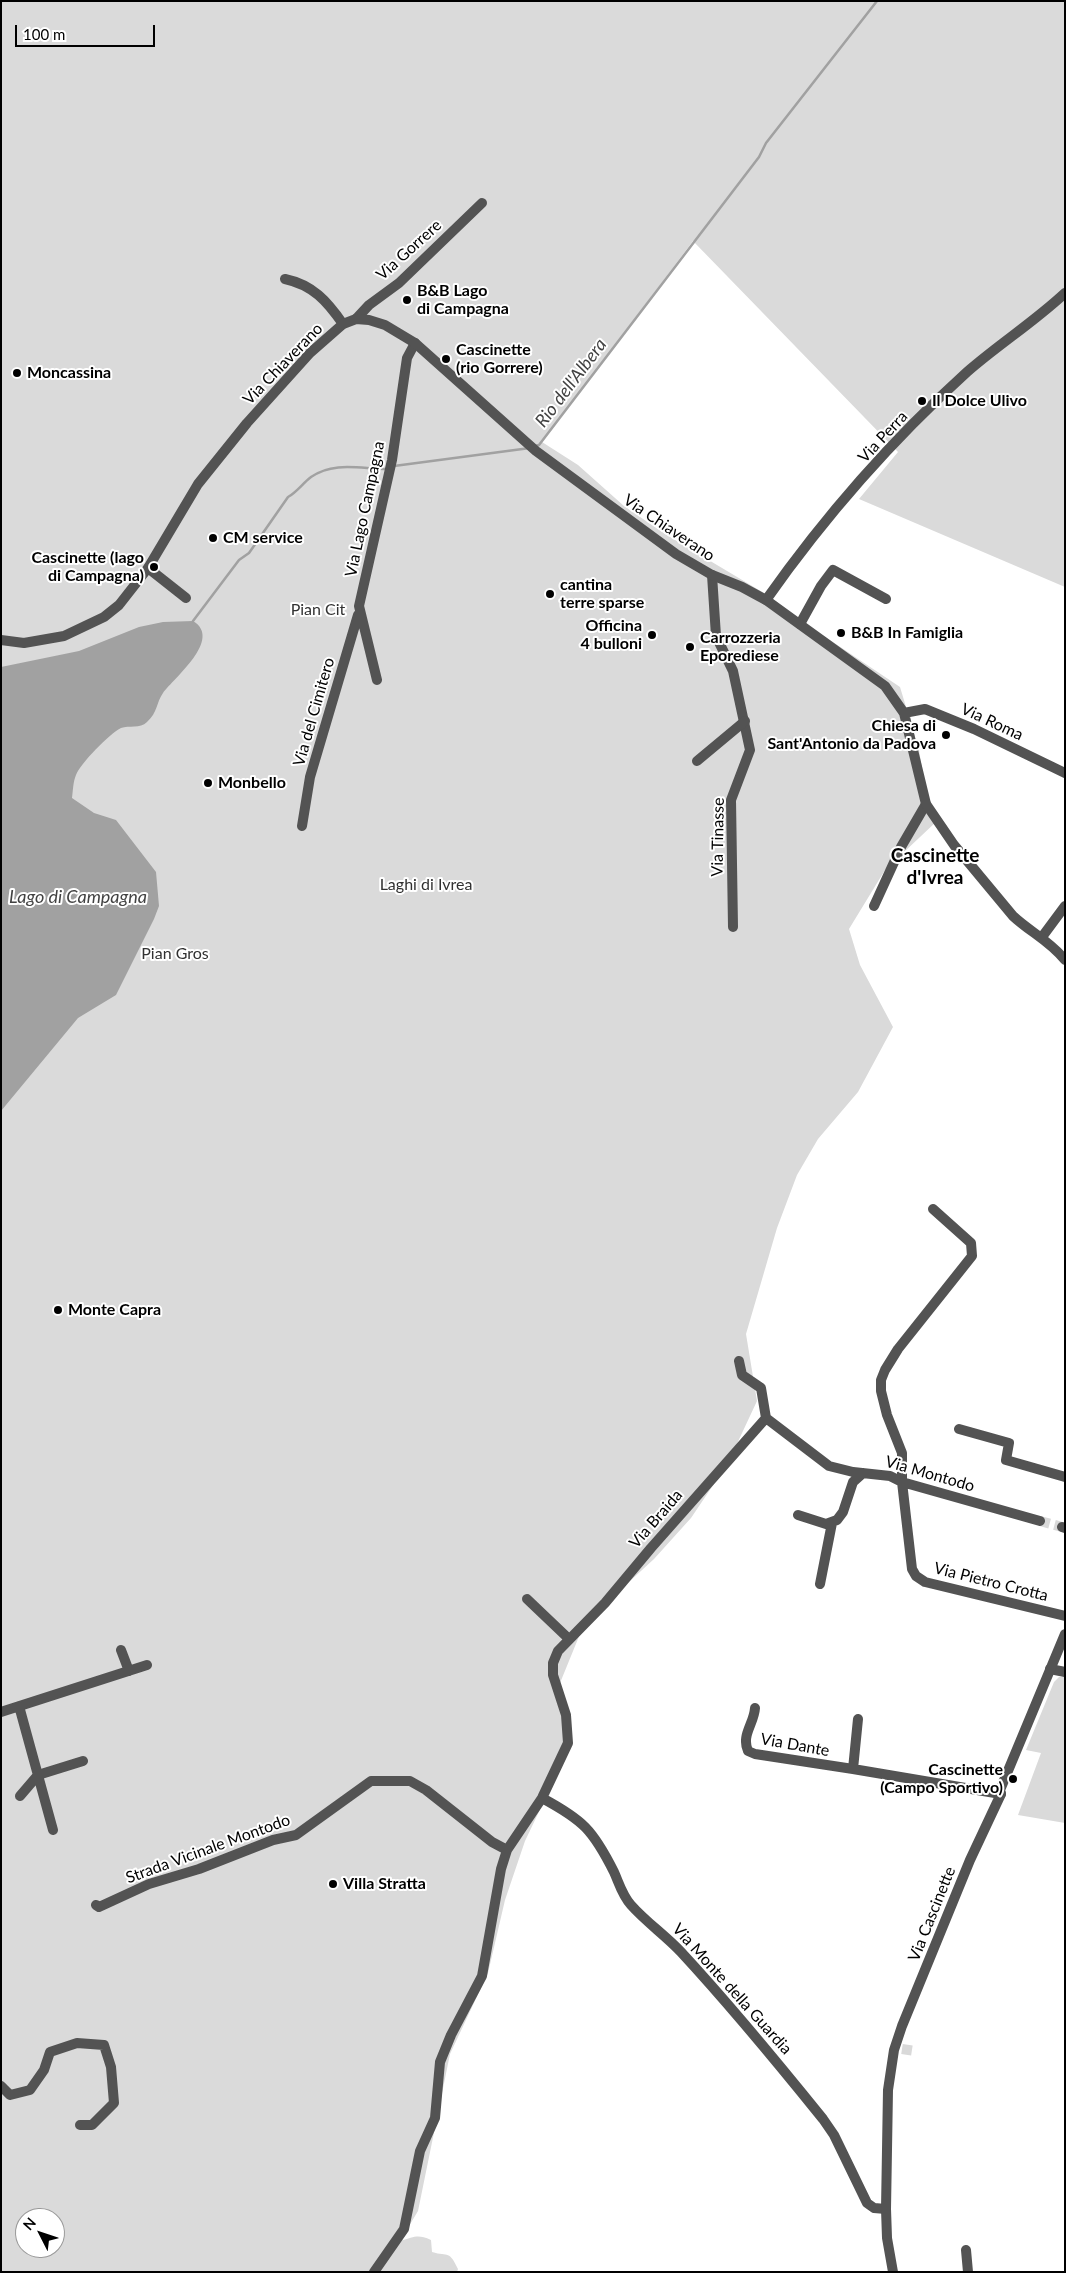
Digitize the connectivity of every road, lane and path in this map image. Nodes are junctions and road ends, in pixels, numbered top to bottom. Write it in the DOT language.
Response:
graph roads {
  1 [pos="482,203"];
  2 [pos="285,279"];
  3 [pos="1065,293"];
  4 [pos="356,319"];
  5 [pos="342,324"];
  6 [pos="415,343"];
  7 [pos="148,568"];
  8 [pos="712,575"];
  9 [pos="186,598"];
  10 [pos="766,600"];
  11 [pos="886,600"];
  12 [pos="359,606"];
  13 [pos="800,624"];
  14 [pos="1,640"];
  15 [pos="377,680"];
  16 [pos="904,713"];
  17 [pos="745,721"];
  18 [pos="697,760"];
  19 [pos="1065,773"];
  20 [pos="926,804"];
  21 [pos="302,826"];
  22 [pos="874,906"];
  23 [pos="1065,906"];
  24 [pos="733,927"];
  25 [pos="1042,938"];
  26 [pos="1065,960"];
  27 [pos="933,1209"];
  28 [pos="739,1361"];
  29 [pos="766,1418"];
  30 [pos="959,1429"];
  31 [pos="863,1473"];
  32 [pos="1065,1477"];
  33 [pos="902,1482"];
  34 [pos="798,1516"];
  35 [pos="1040,1521"];
  36 [pos="832,1522"];
  37 [pos="820,1584"];
  38 [pos="527,1599"];
  39 [pos="1065,1616"];
  40 [pos="1065,1634"];
  41 [pos="569,1640"];
  42 [pos="122,1650"];
  43 [pos="147,1665"];
  44 [pos="1050,1669"];
  45 [pos="129,1670"];
  46 [pos="1065,1672"];
  47 [pos="19,1706"];
  48 [pos="755,1708"];
  49 [pos="1,1712"];
  50 [pos="858,1719"];
  51 [pos="83,1761"];
  52 [pos="853,1770"];
  53 [pos="38,1775"];
  54 [pos="1001,1794"];
  55 [pos="20,1796"];
  56 [pos="542,1798"];
  57 [pos="53,1830"];
  58 [pos="507,1850"];
  59 [pos="96,1905"];
  60 [pos="1,2086"];
  61 [pos="80,2126"];
  62 [pos="886,2209"];
  63 [pos="966,2250"];
  64 [pos="374,2272"];
  65 [pos="893,2272"];
  66 [pos="968,2272"];
  1 -- 4 [label="street, Via Gorrere"];
  2 -- 5 [label="street"];
  3 -- 10 [label="street, Via Perra"];
  4 -- 5 [label="street, Via Chiaverano"];
  4 -- 6 [label="street, Via Chiaverano"];
  5 -- 7 [label="street, Via Chiaverano"];
  6 -- 8 [label="street, Via Chiaverano"];
  6 -- 12 [label="street, Via Lago Campagna"];
  7 -- 9 [label="street"];
  7 -- 14 [label="street, Via Chiaverano"];
  8 -- 10 [label="street, Via Chiaverano"];
  8 -- 17 [label="street, Via Tinasse"];
  10 -- 13 [label="street, Via Chiaverano"];
  11 -- 13 [label="street"];
  12 -- 15 [label="street, Via Lago Campagna"];
  12 -- 21 [label="street, Via del Cimitero"];
  13 -- 16 [label="street, Via Chiaverano"];
  16 -- 19 [label="street, Via Roma"];
  16 -- 20 [label="street"];
  17 -- 18 [label="street"];
  17 -- 24 [label="street, Via Tinasse"];
  20 -- 22 [label="street"];
  20 -- 25 [label="street"];
  23 -- 25 [label="street"];
  25 -- 26 [label="street"];
  27 -- 33 [label="street"];
  28 -- 29 [label="street"];
  29 -- 31 [label="street, Via Montodo"];
  29 -- 41 [label="street, Via Braida"];
  30 -- 32 [label="street"];
  31 -- 33 [label="street, Via Montodo"];
  31 -- 36 [label="street"];
  33 -- 35 [label="street, Via Montodo"];
  33 -- 39 [label="street, Via Pietro Crotta"];
  34 -- 36 [label="street"];
  36 -- 37 [label="street"];
  38 -- 41 [label="street"];
  40 -- 44 [label="street"];
  41 -- 56 [label="street, Via Braida"];
  42 -- 45 [label="street"];
  43 -- 45 [label="street"];
  44 -- 46 [label="street"];
  44 -- 54 [label="street"];
  45 -- 47 [label="street"];
  47 -- 49 [label="street"];
  47 -- 53 [label="street"];
  48 -- 52 [label="street, Via Dante"];
  50 -- 52 [label="street"];
  51 -- 53 [label="street"];
  52 -- 54 [label="street, Via Dante"];
  53 -- 55 [label="street"];
  53 -- 57 [label="street"];
  54 -- 62 [label="street, Via Cascinette"];
  56 -- 58 [label="street, Via Braida"];
  56 -- 62 [label="street, Via Monte della Guardia"];
  58 -- 59 [label="street, Strada Vicinale Montodo"];
  58 -- 64 [label="street"];
  60 -- 61 [label="street"];
  62 -- 65 [label="street, Via Cascinette"];
  63 -- 66 [label="street"];
}
